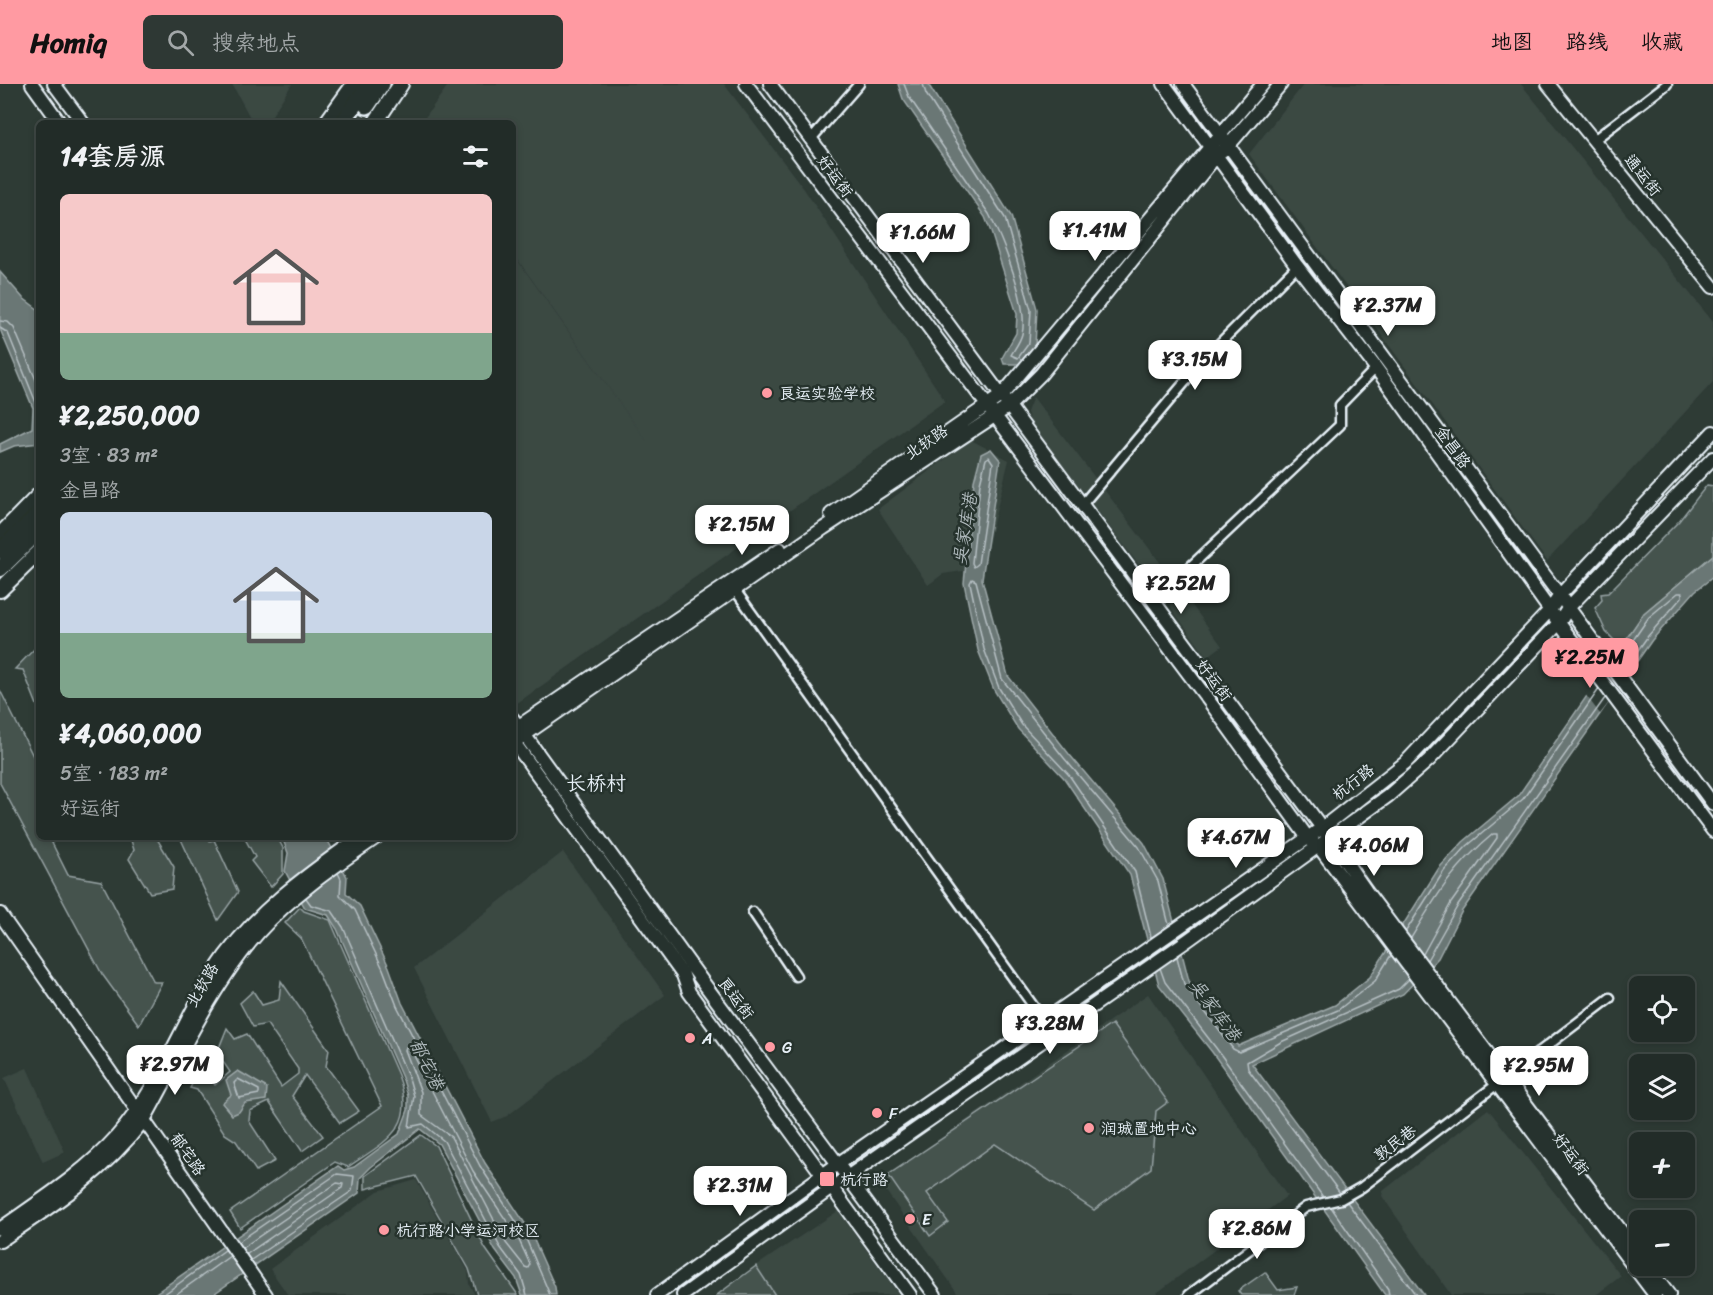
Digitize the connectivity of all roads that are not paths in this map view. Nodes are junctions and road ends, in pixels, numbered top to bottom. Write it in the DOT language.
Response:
graph roads {
  1 [pos="32,84"];
  2 [pos="354,84"];
  3 [pos="369,84"];
  4 [pos="382,84"];
  5 [pos="401,84"];
  6 [pos="746,84"];
  7 [pos="770,84"];
  8 [pos="859,84"];
  9 [pos="1164,84"];
  10 [pos="1183,84"];
  11 [pos="1263,84"];
  12 [pos="1281,84"];
  13 [pos="1548,84"];
  14 [pos="1667,84"];
  15 [pos="60,86"];
  16 [pos="58,120"];
  17 [pos="80,120"];
  18 [pos="328,120"];
  19 [pos="344,120"];
  20 [pos="357,120"];
  21 [pos="377,120"];
  22 [pos="1219,133"];
  23 [pos="812,139"];
  24 [pos="1594,140"];
  25 [pos="1229,145"];
  26 [pos="1213,151"];
  27 [pos="1297,266"];
  28 [pos="1713,287"];
  29 [pos="1376,368"];
  30 [pos="1002,395"];
  31 [pos="1008,407"];
  32 [pos="991,411"];
  33 [pos="1713,432"];
  34 [pos="1713,458"];
  35 [pos="36,498"];
  36 [pos="1081,506"];
  37 [pos="36,516"];
  38 [pos="36,534"];
  39 [pos="0,535"];
  40 [pos="0,551"];
  41 [pos="36,555"];
  42 [pos="0,569"];
  43 [pos="0,590"];
  44 [pos="735,590"];
  45 [pos="1561,594"];
  46 [pos="1153,602"];
  47 [pos="1569,607"];
  48 [pos="1551,610"];
  49 [pos="1559,623"];
  50 [pos="516,733"];
  51 [pos="516,733"];
  52 [pos="516,735"];
  53 [pos="516,735"];
  54 [pos="1713,804"];
  55 [pos="1322,828"];
  56 [pos="1713,831"];
  57 [pos="1308,838"];
  58 [pos="357,840"];
  59 [pos="371,840"];
  60 [pos="1324,844"];
  61 [pos="339,857"];
  62 [pos="753,912"];
  63 [pos="0,914"];
  64 [pos="796,976"];
  65 [pos="1610,998"];
  66 [pos="1044,1021"];
  67 [pos="1502,1082"];
  68 [pos="140,1116"];
  69 [pos="840,1163"];
  70 [pos="824,1174"];
  71 [pos="848,1177"];
  72 [pos="833,1187"];
  73 [pos="0,1228"];
  74 [pos="0,1241"];
  75 [pos="1629,1242"];
  76 [pos="1655,1276"];
  77 [pos="266,1295"];
  78 [pos="657,1295"];
  79 [pos="683,1295"];
  80 [pos="910,1295"];
  81 [pos="935,1295"];
  82 [pos="1189,1295"];
  83 [pos="1655,1295"];
  84 [pos="1669,1295"];
  1 -- 16 [label="street"];
  2 -- 18 [label="main road"];
  3 -- 19 [label="highway"];
  4 -- 20 [label="highway"];
  5 -- 21 [label="main road"];
  6 -- 32 [label="street, 好运街"];
  7 -- 23 [label="street, 好运街"];
  8 -- 23 [label="street"];
  9 -- 26 [label="street, 金昌路"];
  10 -- 22 [label="street, 金昌路"];
  11 -- 22 [label="street, 北软路"];
  12 -- 25 [label="street, 北软路"];
  13 -- 24 [label="street, 通运街"];
  14 -- 24 [label="street"];
  15 -- 17 [label="street"];
  22 -- 25 [label="street, 金昌路"];
  22 -- 26 [label="street, 北软路"];
  23 -- 30 [label="street, 好运街"];
  24 -- 28 [label="street, 通运街"];
  25 -- 26 [label="street, 北软路"];
  25 -- 45 [label="street, 金昌路"];
  26 -- 27 [label="street, 金昌路"];
  26 -- 30 [label="street, 北软路"];
  26 -- 31 [label="street, 北软路"];
  27 -- 29 [label="street, 金昌路"];
  27 -- 36 [label="street"];
  29 -- 46 [label="street"];
  29 -- 48 [label="street, 金昌路"];
  30 -- 31 [label="street, 好运街"];
  30 -- 32 [label="street, 北软路"];
  31 -- 32 [label="street, 北软路"];
  31 -- 36 [label="street, 好运街"];
  32 -- 44 [label="street, 北软路"];
  32 -- 50 [label="street, 北软路"];
  32 -- 57 [label="street, 好运街"];
  33 -- 45 [label="street, 杭行路"];
  34 -- 47 [label="street, 杭行路"];
  35 -- 39 [label="main road"];
  36 -- 46 [label="street, 好运街"];
  37 -- 40 [label="highway"];
  38 -- 42 [label="highway"];
  41 -- 43 [label="main road"];
  44 -- 51 [label="street, 北软路"];
  44 -- 66 [label="street"];
  45 -- 47 [label="street, 金昌路"];
  45 -- 48 [label="street, 杭行路"];
  46 -- 55 [label="street, 好运街"];
  47 -- 49 [label="street, 杭行路"];
  47 -- 54 [label="street, 金昌路"];
  48 -- 49 [label="street, 金昌路"];
  48 -- 55 [label="street, 杭行路"];
  49 -- 56 [label="street, 金昌路"];
  49 -- 60 [label="street, 杭行路"];
  52 -- 69 [label="street, 良运街"];
  53 -- 70 [label="street, 良运街"];
  55 -- 57 [label="street, 杭行路"];
  55 -- 60 [label="street, 好运街"];
  57 -- 60 [label="street, 好运街"];
  57 -- 66 [label="street, 杭行路"];
  58 -- 61 [label="street, 北软路"];
  59 -- 61 [label="street, 北软路"];
  60 -- 67 [label="street, 好运街"];
  60 -- 71 [label="street, 杭行路"];
  61 -- 68 [label="street, 北软路"];
  62 -- 64 [label="street"];
  63 -- 68 [label="street, 郁宅路"];
  65 -- 67 [label="street, 敦民巷"];
  66 -- 69 [label="street, 杭行路"];
  67 -- 75 [label="street, 好运街"];
  67 -- 82 [label="street, 敦民巷"];
  67 -- 83 [label="street, 好运街"];
  68 -- 73 [label="street, 北软路"];
  68 -- 74 [label="street, 北软路"];
  68 -- 77 [label="street, 郁宅路"];
  69 -- 70 [label="street, 杭行路"];
  69 -- 71 [label="street, 良运街"];
  70 -- 72 [label="street, 良运街"];
  70 -- 78 [label="street, 杭行路"];
  71 -- 72 [label="street, 杭行路"];
  71 -- 81 [label="street, 良运街"];
  72 -- 79 [label="street, 杭行路"];
  72 -- 80 [label="street, 良运街"];
  76 -- 84 [label="street"];
}
